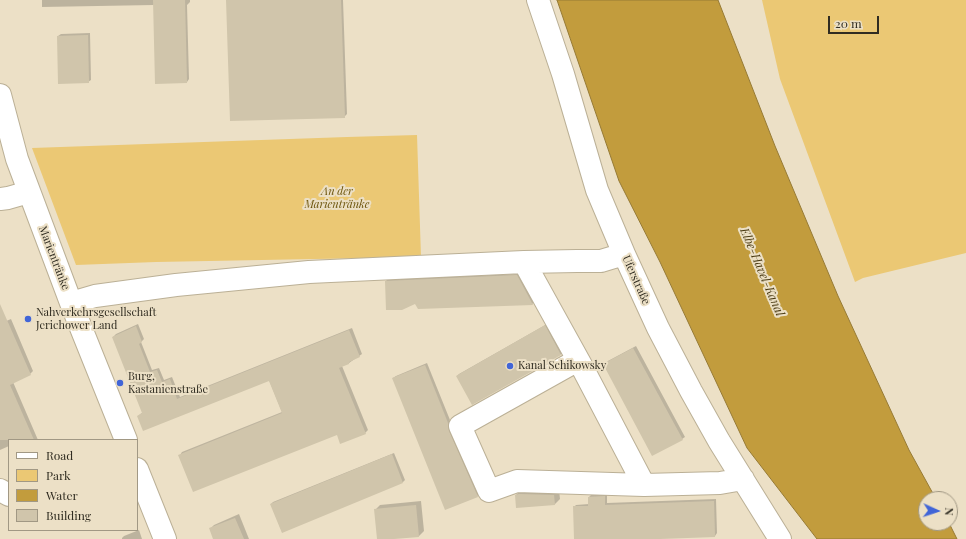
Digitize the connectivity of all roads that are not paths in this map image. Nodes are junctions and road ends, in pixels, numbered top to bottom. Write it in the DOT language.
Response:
graph roads {
  1 [pos="538,0"];
  2 [pos="0,95"];
  3 [pos="29,192"];
  4 [pos="0,199"];
  5 [pos="624,254"];
  6 [pos="524,262"];
  7 [pos="71,303"];
  8 [pos="578,360"];
  9 [pos="126,439"];
  10 [pos="138,472"];
  11 [pos="743,479"];
  12 [pos="644,486"];
  13 [pos="165,539"];
  14 [pos="780,539"];
  1 -- 5 [label="street, Uferstraße"];
  2 -- 3 [label="street, Marientränke"];
  3 -- 4 [label="street"];
  3 -- 7 [label="street, Marientränke"];
  5 -- 6 [label="street"];
  5 -- 11 [label="street, Uferstraße"];
  6 -- 7 [label="street"];
  6 -- 8 [label="street"];
  7 -- 9 [label="street, Marientränke"];
  8 -- 12 [label="street"];
  8 -- 12 [label="street"];
  10 -- 13 [label="street"];
  11 -- 12 [label="street"];
  11 -- 14 [label="street, Uferstraße"];
}
